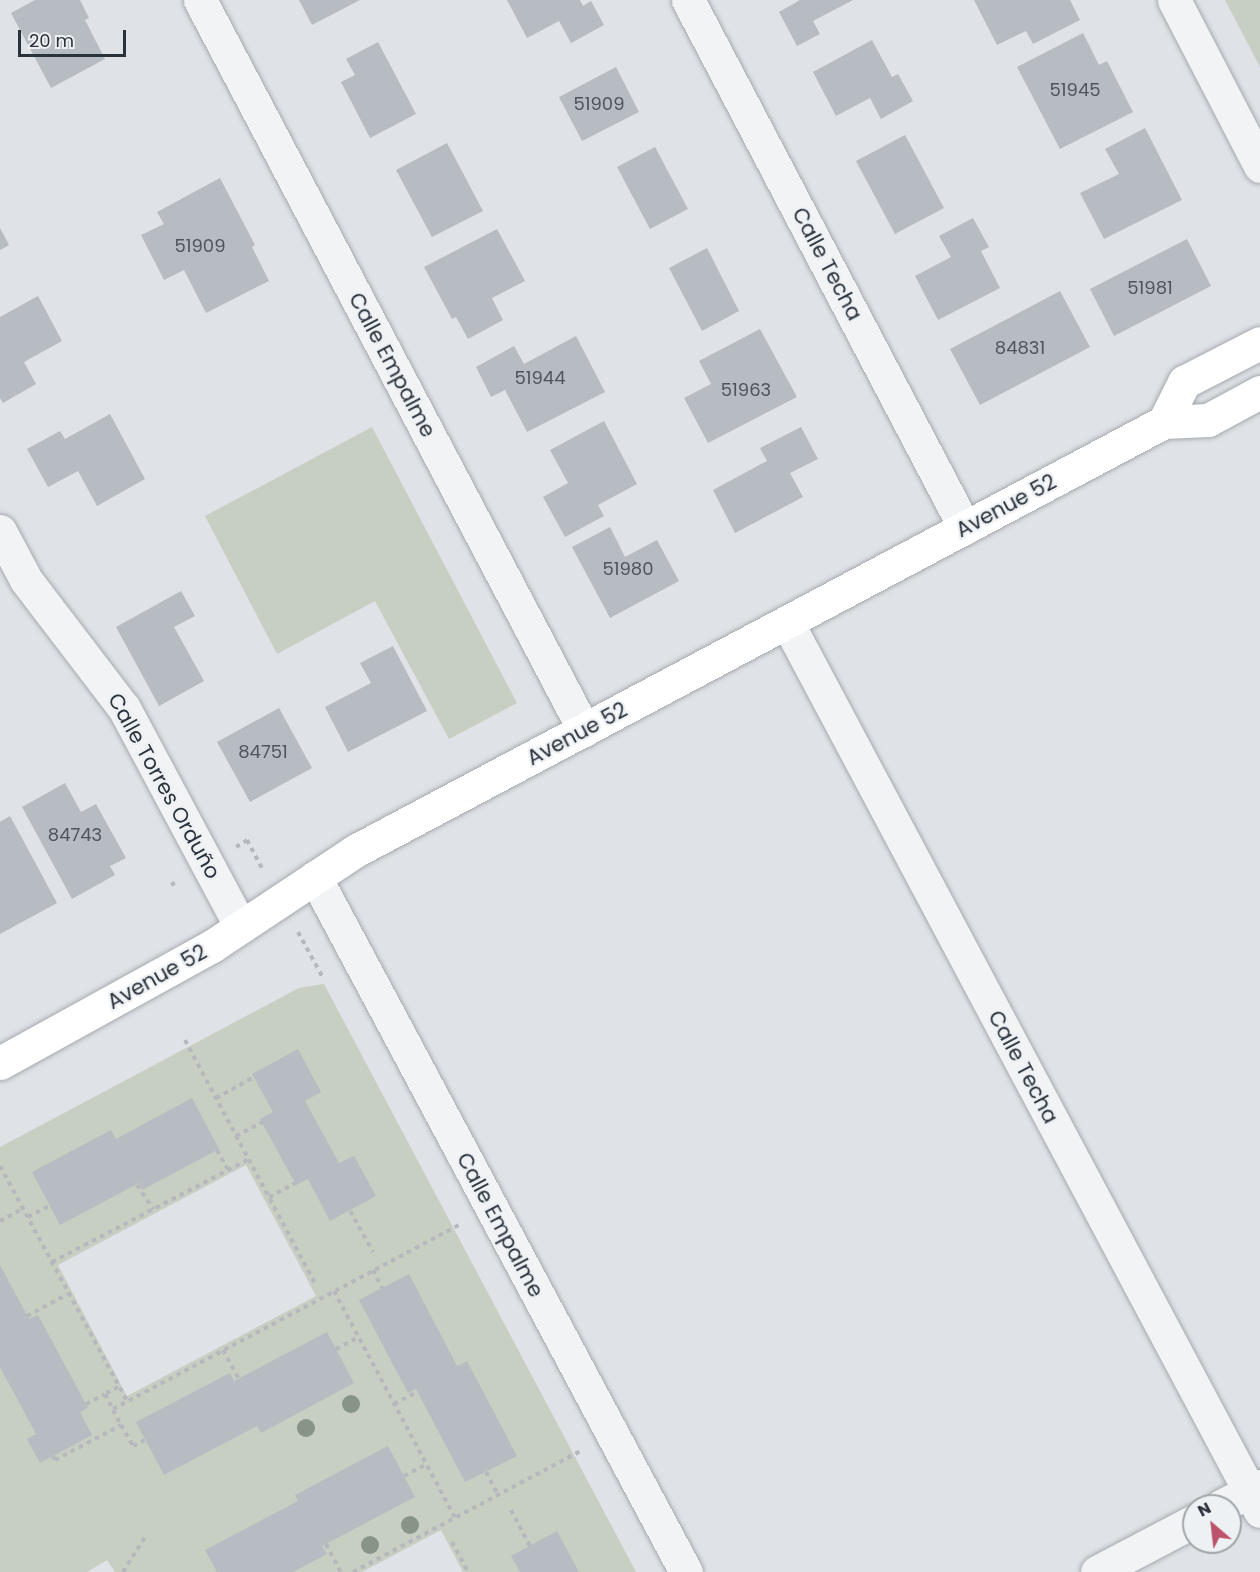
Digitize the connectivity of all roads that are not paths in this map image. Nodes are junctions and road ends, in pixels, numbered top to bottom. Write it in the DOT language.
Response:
graph roads {
  1 [pos="200,0"];
  2 [pos="688,0"];
  3 [pos="1174,0"];
  4 [pos="1260,166"];
  5 [pos="1260,343"];
  6 [pos="1260,392"];
  7 [pos="1164,422"];
  8 [pos="965,528"];
  9 [pos="0,531"];
  10 [pos="787,622"];
  11 [pos="584,730"];
  12 [pos="315,877"];
  13 [pos="240,927"];
  14 [pos="0,1063"];
  15 [pos="1248,1499"];
  16 [pos="1182,1527"];
  17 [pos="686,1572"];
  18 [pos="1097,1572"];
  1 -- 11 [label="street, Calle Empalme"];
  2 -- 8 [label="street, Calle Techa"];
  3 -- 4 [label="street"];
  5 -- 7 [label="main road"];
  6 -- 7 [label="main road, Avenue 52"];
  7 -- 8 [label="main road, Avenue 52"];
  8 -- 10 [label="main road, Avenue 52"];
  9 -- 13 [label="street, Calle Torres Orduño"];
  10 -- 11 [label="main road, Avenue 52"];
  10 -- 15 [label="street, Calle Techa"];
  11 -- 12 [label="main road, Avenue 52"];
  12 -- 13 [label="main road, Avenue 52"];
  12 -- 17 [label="street, Calle Empalme"];
  13 -- 14 [label="main road, Avenue 52"];
  16 -- 18 [label="street"];
}
